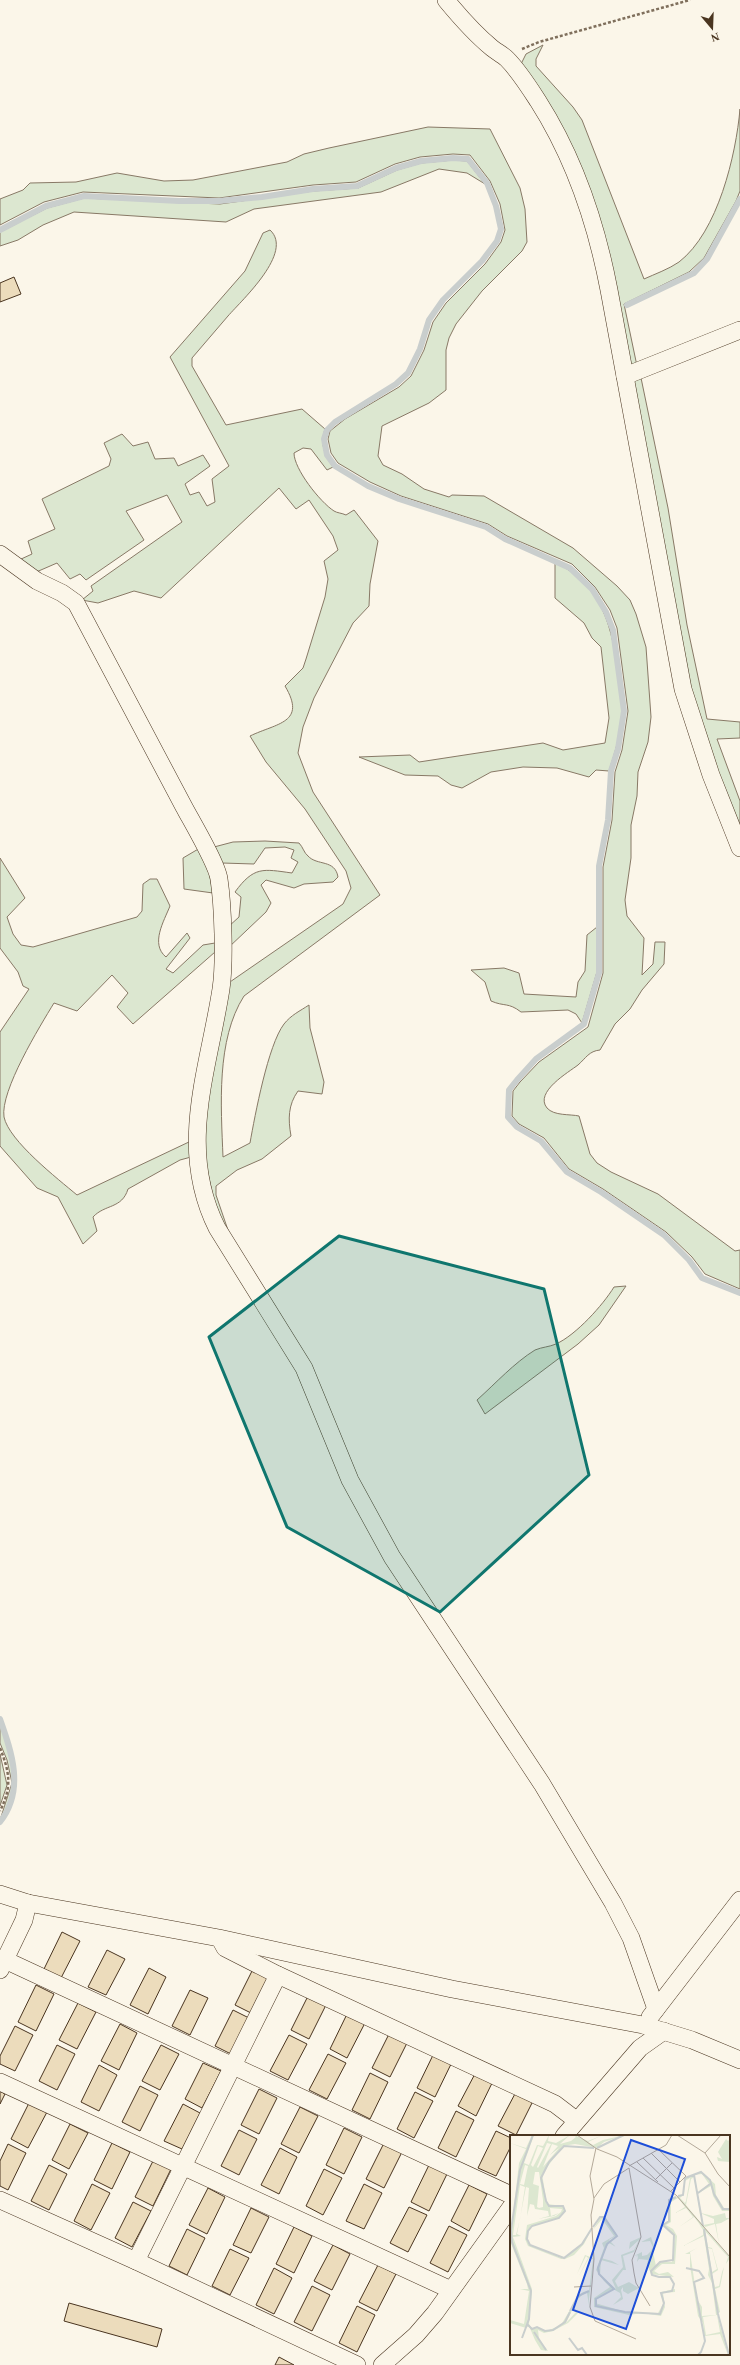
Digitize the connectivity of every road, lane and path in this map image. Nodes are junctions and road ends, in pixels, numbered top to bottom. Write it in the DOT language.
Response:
graph roads {
  1 [pos="446,0"];
  2 [pos="690,0"];
  3 [pos="507,59"];
  4 [pos="740,330"];
  5 [pos="625,376"];
  6 [pos="0,554"];
  7 [pos="740,848"];
  8 [pos="0,1748"];
  9 [pos="0,1811"];
  10 [pos="0,1894"];
  11 [pos="740,1900"];
  12 [pos="28,1904"];
  13 [pos="219,1938"];
  14 [pos="2,1965"];
  15 [pos="278,1975"];
  16 [pos="656,2009"];
  17 [pos="643,2025"];
  18 [pos="664,2031"];
  19 [pos="740,2060"];
  20 [pos="232,2066"];
  21 [pos="0,2082"];
  22 [pos="576,2120"];
  23 [pos="565,2135"];
  24 [pos="183,2166"];
  25 [pos="510,2195"];
  26 [pos="0,2200"];
  27 [pos="510,2207"];
  28 [pos="136,2261"];
  29 [pos="451,2290"];
  30 [pos="357,2365"];
  31 [pos="382,2365"];
  1 -- 3 [label="street"];
  2 -- 3 [label="path"];
  3 -- 5 [label="street"];
  4 -- 5 [label="street"];
  5 -- 7 [label="street"];
  6 -- 16 [label="street"];
  8 -- 9 [label="path"];
  10 -- 12 [label="street"];
  11 -- 16 [label="street"];
  12 -- 13 [label="street"];
  12 -- 14 [label="street"];
  13 -- 15 [label="street"];
  13 -- 17 [label="street"];
  14 -- 20 [label="street"];
  15 -- 20 [label="street"];
  15 -- 22 [label="street"];
  16 -- 17 [label="street"];
  17 -- 18 [label="street"];
  18 -- 19 [label="street"];
  18 -- 22 [label="street"];
  20 -- 24 [label="street"];
  20 -- 25 [label="street"];
  21 -- 24 [label="street"];
  22 -- 23 [label="street"];
  24 -- 28 [label="street"];
  24 -- 29 [label="street"];
  26 -- 28 [label="street"];
  27 -- 29 [label="street"];
  28 -- 30 [label="street"];
  29 -- 31 [label="street"];
}
